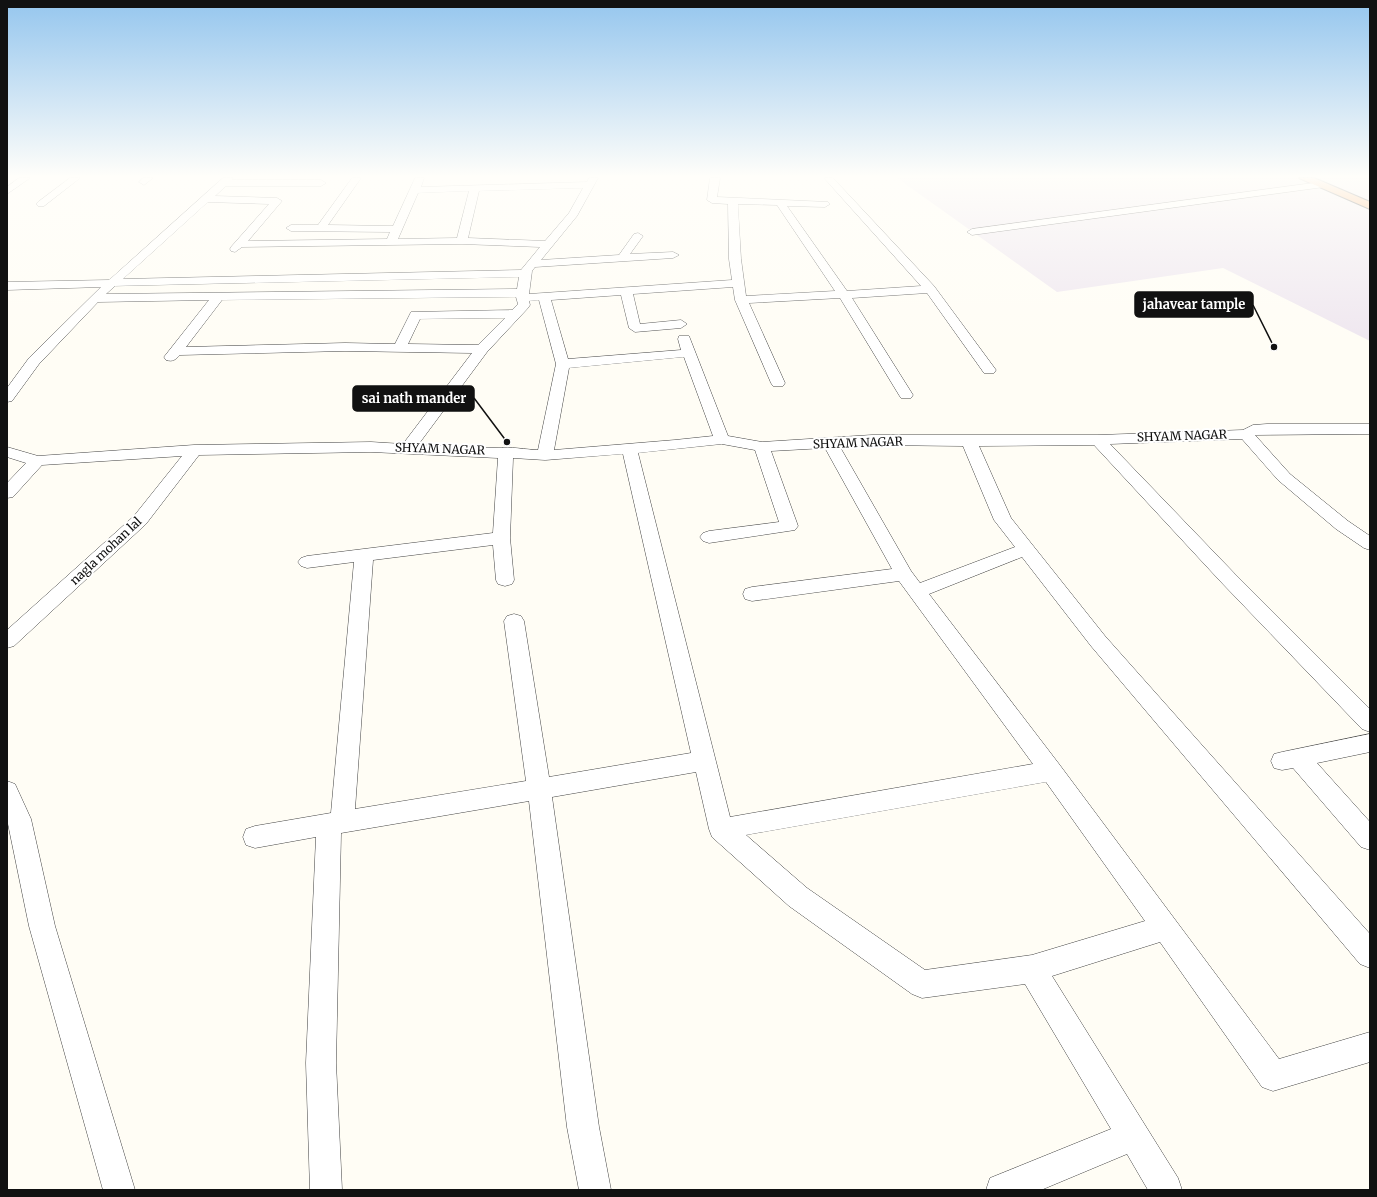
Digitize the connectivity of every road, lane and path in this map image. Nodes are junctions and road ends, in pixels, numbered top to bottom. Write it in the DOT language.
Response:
graph roads {
  1 [pos="166,234"];
  2 [pos="248,234"];
  3 [pos="393,234"];
  4 [pos="464,234"];
  5 [pos="556,234"];
  6 [pos="734,234"];
  7 [pos="802,234"];
  8 [pos="879,234"];
  9 [pos="638,236"];
  10 [pos="462,241"];
  11 [pos="390,242"];
  12 [pos="239,244"];
  13 [pos="548,244"];
  14 [pos="232,253"];
  15 [pos="674,255"];
  16 [pos="622,258"];
  17 [pos="528,269"];
  18 [pos="113,282"];
  19 [pos="739,284"];
  20 [pos="7,286"];
  21 [pos="930,289"];
  22 [pos="626,291"];
  23 [pos="844,294"];
  24 [pos="219,296"];
  25 [pos="522,296"];
  26 [pos="544,297"];
  27 [pos="95,298"];
  28 [pos="741,300"];
  29 [pos="516,314"];
  30 [pos="681,324"];
  31 [pos="684,339"];
  32 [pos="400,348"];
  33 [pos="482,349"];
  34 [pos="690,353"];
  35 [pos="563,364"];
  36 [pos="990,370"];
  37 [pos="778,383"];
  38 [pos="906,395"];
  39 [pos="7,398"];
  40 [pos="1370,429"];
  41 [pos="1246,434"];
  42 [pos="722,439"];
  43 [pos="1098,440"];
  44 [pos="969,441"];
  45 [pos="831,444"];
  46 [pos="762,447"];
  47 [pos="629,448"];
  48 [pos="407,449"];
  49 [pos="194,450"];
  50 [pos="506,451"];
  51 [pos="7,452"];
  52 [pos="545,454"];
  53 [pos="37,460"];
  54 [pos="7,493"];
  55 [pos="709,537"];
  56 [pos="501,538"];
  57 [pos="1370,544"];
  58 [pos="1026,549"];
  59 [pos="364,555"];
  60 [pos="307,562"];
  61 [pos="904,574"];
  62 [pos="505,580"];
  63 [pos="917,591"];
  64 [pos="752,594"];
  65 [pos="514,621"];
  66 [pos="7,641"];
  67 [pos="1370,724"];
  68 [pos="1370,743"];
  69 [pos="703,761"];
  70 [pos="1050,771"];
  71 [pos="539,789"];
  72 [pos="7,791"];
  73 [pos="336,824"];
  74 [pos="721,829"];
  75 [pos="255,837"];
  76 [pos="1370,839"];
  77 [pos="1164,928"];
  78 [pos="1370,954"];
  79 [pos="1032,969"];
  80 [pos="1370,1047"];
  81 [pos="1133,1136"];
  82 [pos="119,1190"];
  83 [pos="326,1190"];
  84 [pos="594,1190"];
  85 [pos="1002,1190"];
  86 [pos="1166,1190"];
  1 -- 18 [label="street"];
  2 -- 12 [label="street"];
  3 -- 11 [label="street"];
  4 -- 10 [label="street"];
  5 -- 13 [label="street"];
  6 -- 19 [label="street"];
  7 -- 23 [label="street"];
  8 -- 21 [label="street"];
  9 -- 16 [label="street"];
  10 -- 11 [label="street"];
  10 -- 13 [label="street"];
  11 -- 12 [label="street"];
  12 -- 14 [label="street"];
  13 -- 17 [label="street"];
  15 -- 16 [label="street"];
  16 -- 17 [label="street"];
  17 -- 18 [label="street"];
  17 -- 25 [label="street"];
  18 -- 20 [label="street"];
  18 -- 27 [label="street"];
  19 -- 22 [label="street"];
  19 -- 28 [label="street"];
  21 -- 23 [label="street"];
  21 -- 36 [label="street"];
  22 -- 26 [label="street"];
  22 -- 30 [label="street"];
  23 -- 28 [label="street"];
  23 -- 38 [label="street"];
  24 -- 25 [label="street"];
  24 -- 27 [label="street"];
  24 -- 32 [label="street"];
  25 -- 26 [label="street"];
  25 -- 29 [label="street"];
  26 -- 35 [label="street"];
  27 -- 39 [label="street"];
  28 -- 37 [label="street"];
  29 -- 32 [label="street"];
  29 -- 33 [label="street"];
  31 -- 34 [label="street"];
  32 -- 33 [label="street"];
  33 -- 48 [label="street"];
  34 -- 35 [label="street"];
  34 -- 42 [label="street"];
  35 -- 52 [label="street"];
  40 -- 41 [label="street, SHYAM NAGAR"];
  41 -- 43 [label="street, SHYAM NAGAR"];
  41 -- 57 [label="street"];
  42 -- 46 [label="street, SHYAM NAGAR"];
  42 -- 47 [label="street, SHYAM NAGAR"];
  43 -- 44 [label="street, SHYAM NAGAR"];
  43 -- 67 [label="street"];
  44 -- 45 [label="street, SHYAM NAGAR"];
  44 -- 58 [label="street"];
  45 -- 46 [label="street, SHYAM NAGAR"];
  45 -- 61 [label="street"];
  46 -- 55 [label="street"];
  47 -- 52 [label="street, SHYAM NAGAR"];
  47 -- 69 [label="street"];
  48 -- 49 [label="street, SHYAM NAGAR"];
  48 -- 50 [label="street, SHYAM NAGAR"];
  49 -- 53 [label="street"];
  49 -- 66 [label="street, nagla mohan lal"];
  50 -- 52 [label="street, SHYAM NAGAR"];
  50 -- 56 [label="street"];
  51 -- 53 [label="street"];
  53 -- 54 [label="street"];
  56 -- 59 [label="street"];
  56 -- 62 [label="street"];
  58 -- 63 [label="street"];
  58 -- 78 [label="street"];
  59 -- 60 [label="street"];
  59 -- 73 [label="street"];
  61 -- 63 [label="street"];
  61 -- 64 [label="street"];
  63 -- 70 [label="street"];
  65 -- 71 [label="street"];
  68 -- 76 [label="street"];
  69 -- 71 [label="street"];
  69 -- 74 [label="street"];
  70 -- 74 [label="street"];
  70 -- 77 [label="street"];
  71 -- 73 [label="street"];
  71 -- 84 [label="street"];
  72 -- 82 [label="street"];
  73 -- 75 [label="street"];
  73 -- 83 [label="street"];
  74 -- 79 [label="street"];
  77 -- 79 [label="street"];
  77 -- 80 [label="street"];
  79 -- 81 [label="street"];
  81 -- 85 [label="street"];
  81 -- 86 [label="street"];
}
